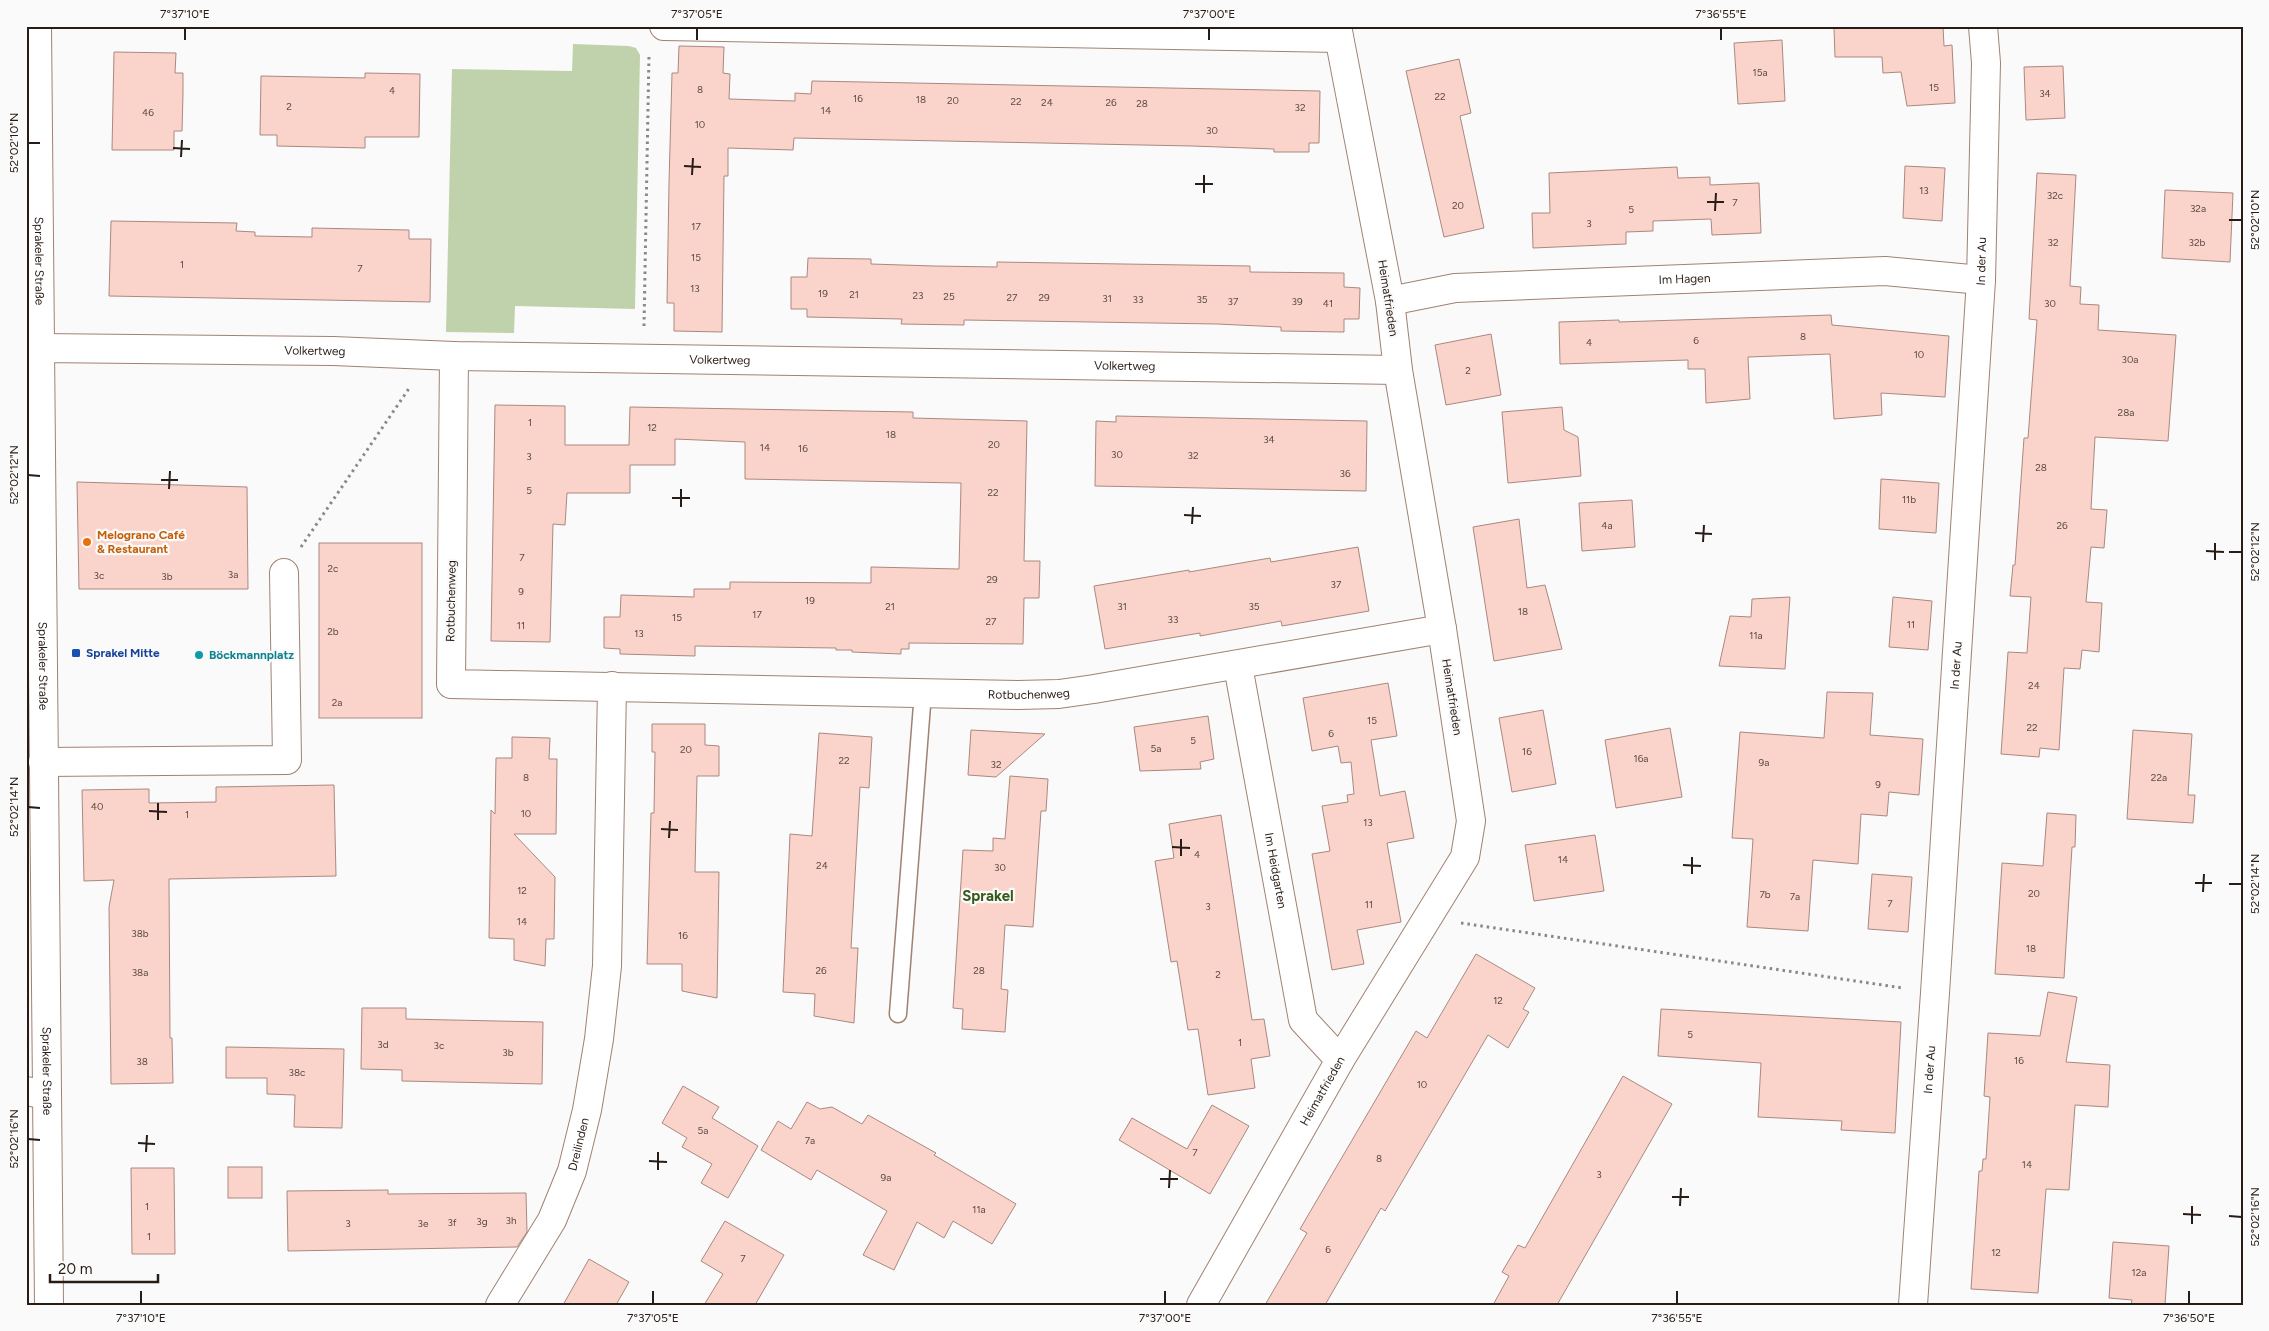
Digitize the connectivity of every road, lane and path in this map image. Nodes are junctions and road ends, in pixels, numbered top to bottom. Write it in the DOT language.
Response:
graph roads {
  1 [pos="37,26"];
  2 [pos="1983,26"];
  3 [pos="1338,32"];
  4 [pos="657,36"];
  5 [pos="32,171"];
  6 [pos="1981,280"];
  7 [pos="1390,301"];
  8 [pos="33,349"];
  9 [pos="443,356"];
  10 [pos="643,359"];
  11 [pos="1398,370"];
  12 [pos="284,573"];
  13 [pos="1442,629"];
  14 [pos="1238,666"];
  15 [pos="612,686"];
  16 [pos="923,692"];
  17 [pos="43,762"];
  18 [pos="1427,918"];
  19 [pos="1935,993"];
  20 [pos="898,1014"];
  21 [pos="1340,1060"];
  22 [pos="37,1093"];
  23 [pos="49,1305"];
  24 [pos="500,1305"];
  25 [pos="1201,1305"];
  26 [pos="1913,1305"];
  1 -- 5 [label="street, Sprakeler Straße"];
  2 -- 6 [label="street, In der Au"];
  3 -- 4 [label="street"];
  3 -- 7 [label="street, Heimatfrieden"];
  4 -- 10 [label="path"];
  5 -- 8 [label="street, Sprakeler Straße"];
  6 -- 7 [label="street, Im Hagen"];
  6 -- 19 [label="street, In der Au"];
  7 -- 11 [label="street, Heimatfrieden"];
  8 -- 9 [label="street, Volkertweg"];
  8 -- 17 [label="street, Sprakeler Straße"];
  9 -- 10 [label="street, Volkertweg"];
  9 -- 12 [label="path"];
  9 -- 15 [label="street, Rotbuchenweg"];
  10 -- 11 [label="street, Volkertweg"];
  11 -- 13 [label="street, Heimatfrieden"];
  12 -- 17 [label="street"];
  13 -- 14 [label="street, Rotbuchenweg"];
  13 -- 18 [label="street, Heimatfrieden"];
  14 -- 16 [label="street, Rotbuchenweg"];
  14 -- 21 [label="street, Im Heidgarten"];
  15 -- 16 [label="street, Rotbuchenweg"];
  15 -- 24 [label="street, Dreilinden"];
  16 -- 20 [label="lane"];
  17 -- 22 [label="street, Sprakeler Straße"];
  18 -- 19 [label="path"];
  18 -- 21 [label="street, Heimatfrieden"];
  19 -- 26 [label="street, In der Au"];
  21 -- 25 [label="street, Heimatfrieden"];
  22 -- 23 [label="street, Sprakeler Straße"];
}
